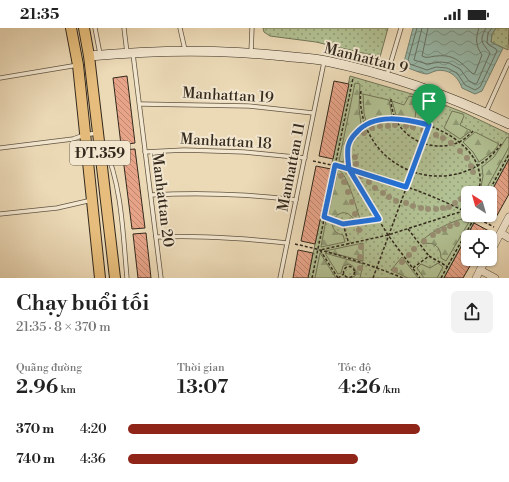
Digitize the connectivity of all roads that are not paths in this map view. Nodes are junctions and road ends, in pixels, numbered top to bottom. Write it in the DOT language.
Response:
graph roads {
  1 [pos="71,28"];
  2 [pos="84,28"];
  3 [pos="95,28"];
  4 [pos="124,28"];
  5 [pos="180,28"];
  6 [pos="252,28"];
  7 [pos="401,28"];
  8 [pos="185,51"];
  9 [pos="251,53"];
  10 [pos="130,54"];
  11 [pos="95,56"];
  12 [pos="325,61"];
  13 [pos="509,61"];
  14 [pos="78,66"];
  15 [pos="387,76"];
  16 [pos="0,78"];
  17 [pos="140,104"];
  18 [pos="314,113"];
  19 [pos="486,113"];
  20 [pos="509,124"];
  21 [pos="98,133"];
  22 [pos="84,135"];
  23 [pos="0,148"];
  24 [pos="145,152"];
  25 [pos="305,158"];
  26 [pos="151,195"];
  27 [pos="92,200"];
  28 [pos="296,200"];
  29 [pos="0,214"];
  30 [pos="509,217"];
  31 [pos="501,233"];
  32 [pos="156,237"];
  33 [pos="509,238"];
  34 [pos="497,240"];
  35 [pos="287,243"];
  36 [pos="482,266"];
  37 [pos="480,270"];
  38 [pos="114,275"];
  39 [pos="100,277"];
  40 [pos="127,278"];
  41 [pos="161,278"];
  42 [pos="280,278"];
  43 [pos="476,278"];
  44 [pos="495,278"];
  1 -- 14 [label="main road, ĐT.359"];
  2 -- 11 [label="main road, ĐT.359"];
  3 -- 11 [label="lane"];
  4 -- 10 [label="lane, Manhattan 20"];
  5 -- 8 [label="lane"];
  6 -- 9 [label="lane"];
  7 -- 15 [label="lane"];
  8 -- 9 [label="main road, Manhattan 9"];
  8 -- 10 [label="main road, Manhattan 9"];
  9 -- 12 [label="main road, Manhattan 9"];
  10 -- 11 [label="main road, Manhattan 9"];
  10 -- 17 [label="lane, Manhattan 20"];
  11 -- 21 [label="main road, ĐT.359"];
  12 -- 15 [label="main road, Manhattan 9"];
  12 -- 18 [label="lane, Manhattan 11"];
  13 -- 19 [label="lane"];
  14 -- 16 [label="lane"];
  14 -- 22 [label="main road, ĐT.359"];
  15 -- 19 [label="main road, Manhattan 9"];
  17 -- 18 [label="lane, Manhattan 19"];
  17 -- 24 [label="lane, Manhattan 20"];
  18 -- 25 [label="lane, Manhattan 11"];
  19 -- 20 [label="main road, Manhattan 9"];
  21 -- 22 [label="lane"];
  21 -- 38 [label="main road, ĐT.359"];
  21 -- 40 [label="lane"];
  22 -- 23 [label="lane"];
  22 -- 27 [label="main road, ĐT.359"];
  24 -- 25 [label="lane, Manhattan 18"];
  24 -- 26 [label="lane, Manhattan 20"];
  25 -- 28 [label="lane, Manhattan 11"];
  26 -- 28 [label="lane"];
  26 -- 32 [label="lane, Manhattan 20"];
  27 -- 29 [label="lane"];
  27 -- 39 [label="main road, ĐT.359"];
  28 -- 35 [label="lane, Manhattan 11"];
  30 -- 31 [label="street"];
  31 -- 33 [label="street"];
  31 -- 34 [label="street"];
  32 -- 35 [label="lane"];
  32 -- 41 [label="lane, Manhattan 20"];
  35 -- 42 [label="lane, Manhattan 11"];
  36 -- 37 [label="street"];
  37 -- 43 [label="street"];
  37 -- 44 [label="street"];
}
